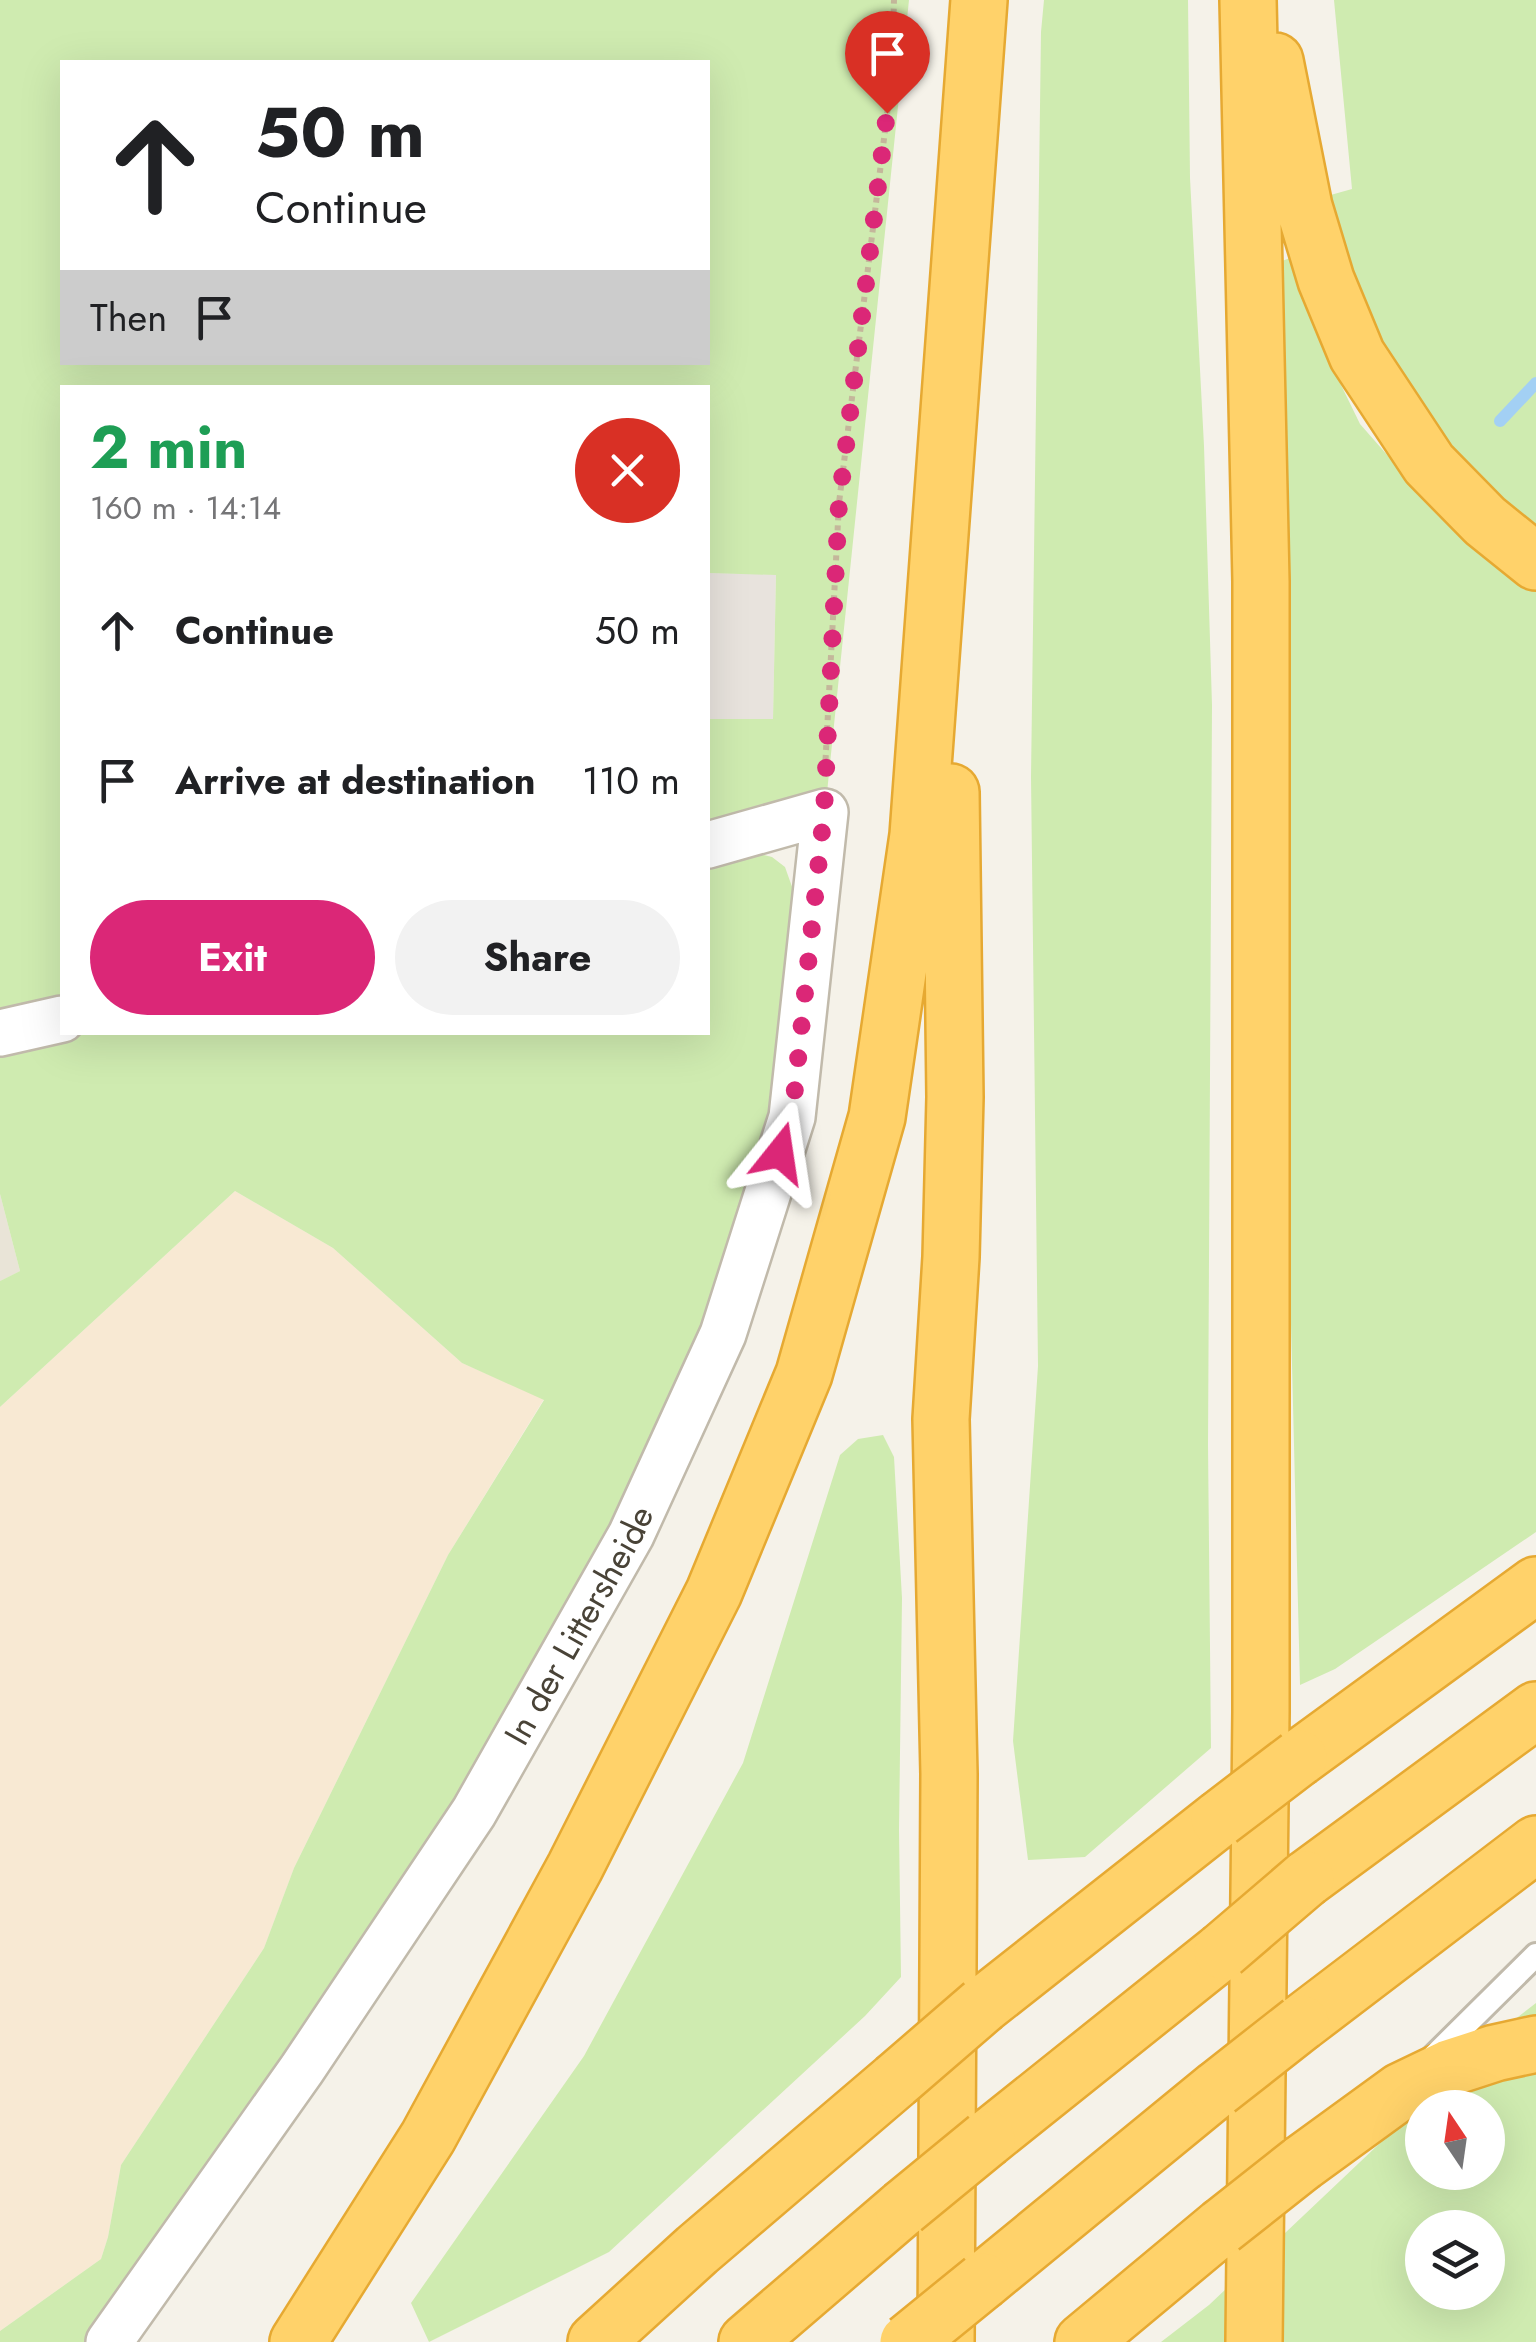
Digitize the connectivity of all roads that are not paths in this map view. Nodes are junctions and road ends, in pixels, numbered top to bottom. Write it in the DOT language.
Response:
graph roads {
  1 [pos="978,0"];
  2 [pos="1248,0"];
  3 [pos="1263,0"];
  4 [pos="947,439"];
  5 [pos="1536,562"];
  6 [pos="710,844"];
  7 [pos="60,1018"];
  8 [pos="0,1033"];
  9 [pos="1536,1585"];
  10 [pos="1536,1710"];
  11 [pos="1536,1844"];
  12 [pos="1536,1955"];
  13 [pos="1536,2044"];
  14 [pos="1401,2090"];
  15 [pos="109,2342"];
  16 [pos="298,2342"];
  17 [pos="596,2342"];
  18 [pos="747,2342"];
  19 [pos="908,2342"];
  20 [pos="946,2342"];
  21 [pos="1083,2342"];
  22 [pos="1254,2342"];
  1 -- 4 [label="highway"];
  2 -- 22 [label="highway"];
  3 -- 5 [label="highway"];
  4 -- 16 [label="highway"];
  4 -- 20 [label="highway"];
  6 -- 15 [label="street, In der Littersheide"];
  7 -- 8 [label="street"];
  9 -- 17 [label="highway, bridge"];
  10 -- 18 [label="highway, bridge"];
  11 -- 19 [label="highway, bridge"];
  12 -- 14 [label="lane"];
  13 -- 14 [label="highway"];
  14 -- 21 [label="highway, bridge"];
}
